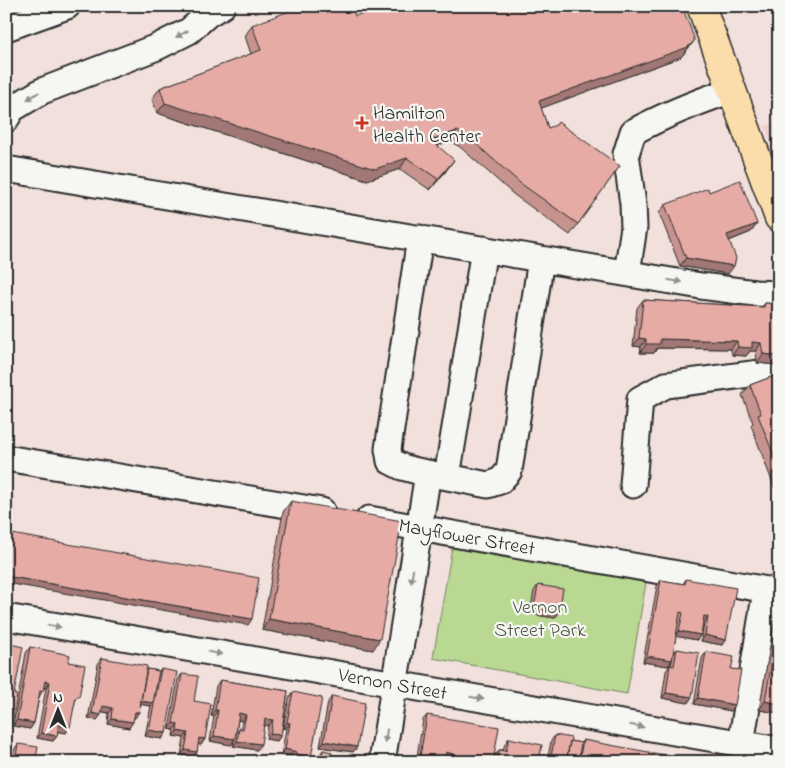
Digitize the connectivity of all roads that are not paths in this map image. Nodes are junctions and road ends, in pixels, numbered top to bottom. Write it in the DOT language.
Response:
graph roads {
  1 [pos="67,6"];
  2 [pos="222,6"];
  3 [pos="701,6"];
  4 [pos="6,28"];
  5 [pos="732,90"];
  6 [pos="6,119"];
  7 [pos="6,168"];
  8 [pos="779,218"];
  9 [pos="420,238"];
  10 [pos="484,249"];
  11 [pos="541,259"];
  12 [pos="626,273"];
  13 [pos="779,294"];
  14 [pos="779,369"];
  15 [pos="6,458"];
  16 [pos="438,475"];
  17 [pos="633,485"];
  18 [pos="420,528"];
  19 [pos="772,591"];
  20 [pos="6,618"];
  21 [pos="394,683"];
  22 [pos="741,744"];
  23 [pos="779,750"];
  24 [pos="382,762"];
  1 -- 4 [label="street"];
  2 -- 6 [label="street, one-way"];
  3 -- 5 [label="main road"];
  5 -- 8 [label="main road"];
  5 -- 12 [label="street"];
  7 -- 9 [label="street"];
  9 -- 10 [label="street"];
  9 -- 16 [label="street"];
  10 -- 11 [label="street"];
  10 -- 16 [label="street"];
  11 -- 12 [label="street"];
  11 -- 16 [label="street"];
  12 -- 13 [label="street, one-way"];
  14 -- 17 [label="street"];
  15 -- 18 [label="street, Mayflower Street"];
  16 -- 18 [label="street"];
  18 -- 19 [label="street, Mayflower Street"];
  18 -- 21 [label="street, one-way"];
  19 -- 22 [label="street"];
  20 -- 21 [label="street, Vernon Street, one-way"];
  21 -- 22 [label="street, Vernon Street, one-way"];
  21 -- 24 [label="street, one-way"];
  22 -- 23 [label="street, Vernon Street"];
}
